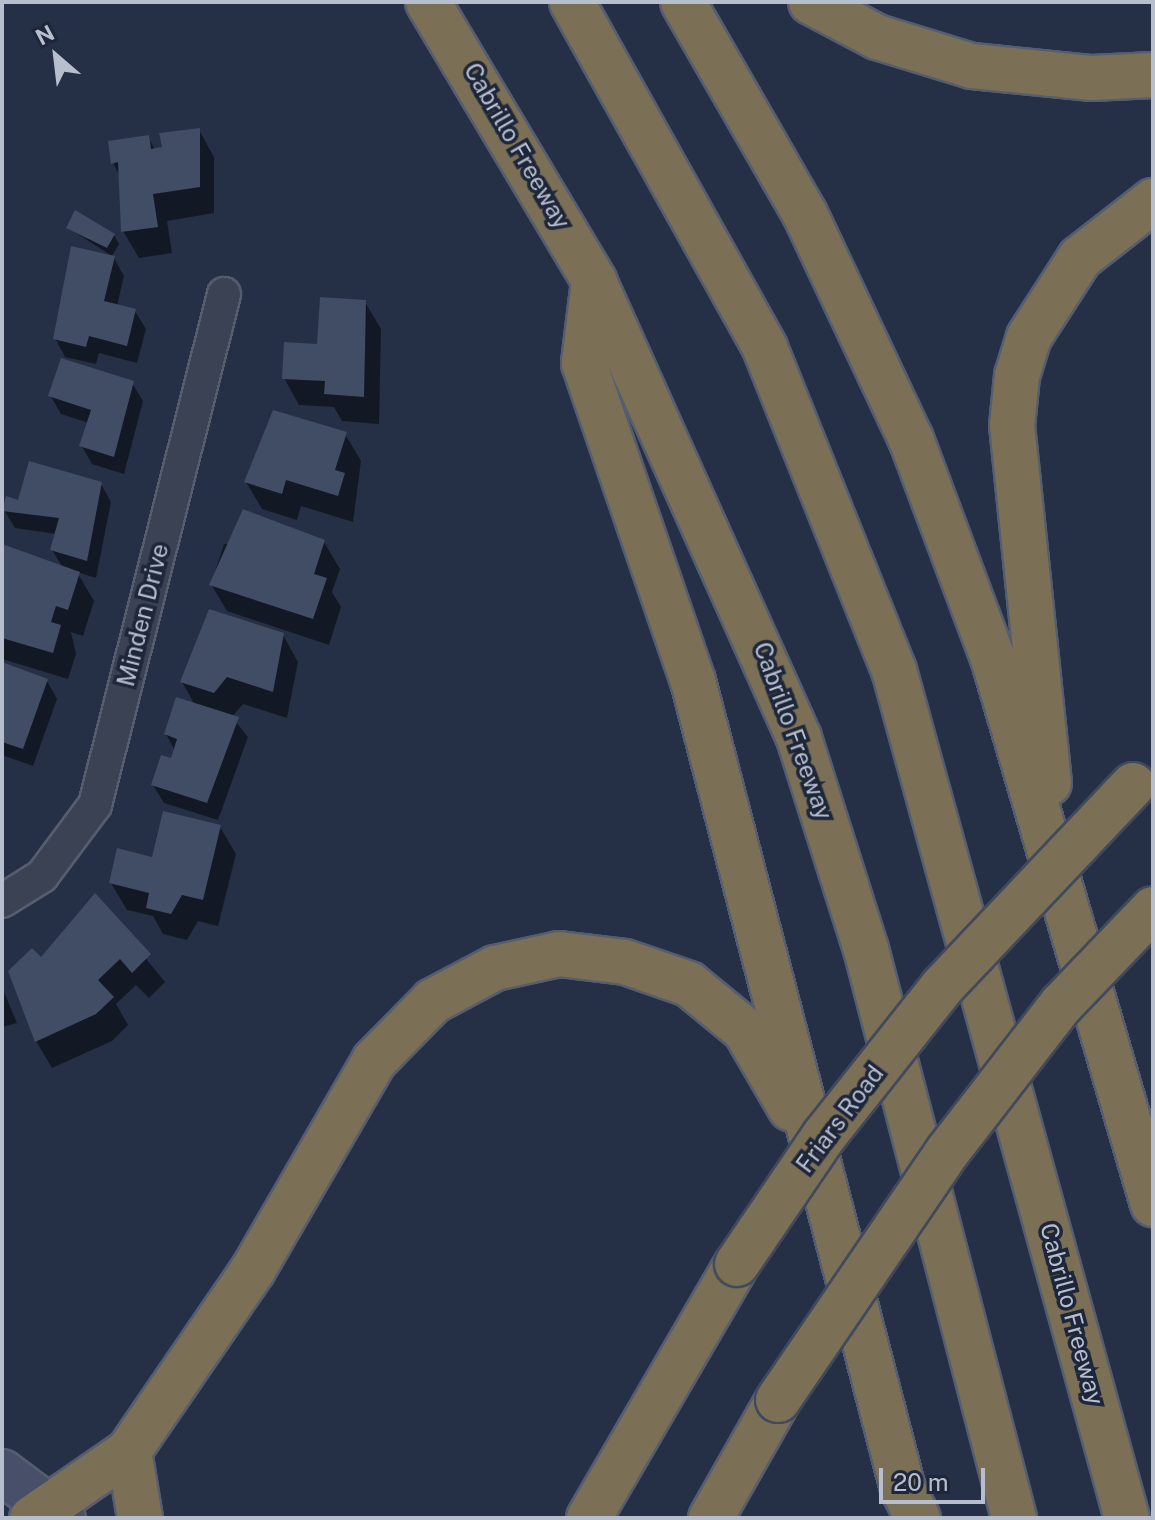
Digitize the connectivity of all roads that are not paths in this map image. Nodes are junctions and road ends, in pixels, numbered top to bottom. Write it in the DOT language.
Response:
graph roads {
  1 [pos="428,2"];
  2 [pos="572,2"];
  3 [pos="683,2"];
  4 [pos="811,2"];
  5 [pos="1153,75"];
  6 [pos="1153,201"];
  7 [pos="594,281"];
  8 [pos="224,294"];
  9 [pos="1143,776"];
  10 [pos="1059,889"];
  11 [pos="2,901"];
  12 [pos="1153,909"];
  13 [pos="820,1159"];
  14 [pos="1153,1204"];
  15 [pos="129,1451"];
  16 [pos="2,1472"];
  17 [pos="908,1508"];
  18 [pos="48,1514"];
  19 [pos="140,1518"];
  20 [pos="589,1518"];
  21 [pos="711,1518"];
  22 [pos="1014,1518"];
  23 [pos="1127,1518"];
  1 -- 7 [label="highway, Cabrillo Freeway"];
  2 -- 23 [label="highway, Cabrillo Freeway"];
  3 -- 10 [label="highway"];
  4 -- 5 [label="highway"];
  6 -- 10 [label="highway"];
  7 -- 13 [label="highway"];
  7 -- 22 [label="highway, Cabrillo Freeway"];
  8 -- 11 [label="street, Minden Drive"];
  9 -- 20 [label="highway, Friars Road, bridge"];
  10 -- 14 [label="highway"];
  12 -- 21 [label="highway, bridge"];
  13 -- 15 [label="highway"];
  13 -- 17 [label="highway"];
  15 -- 18 [label="highway"];
  15 -- 19 [label="highway"];
  16 -- 18 [label="main road"];
}
